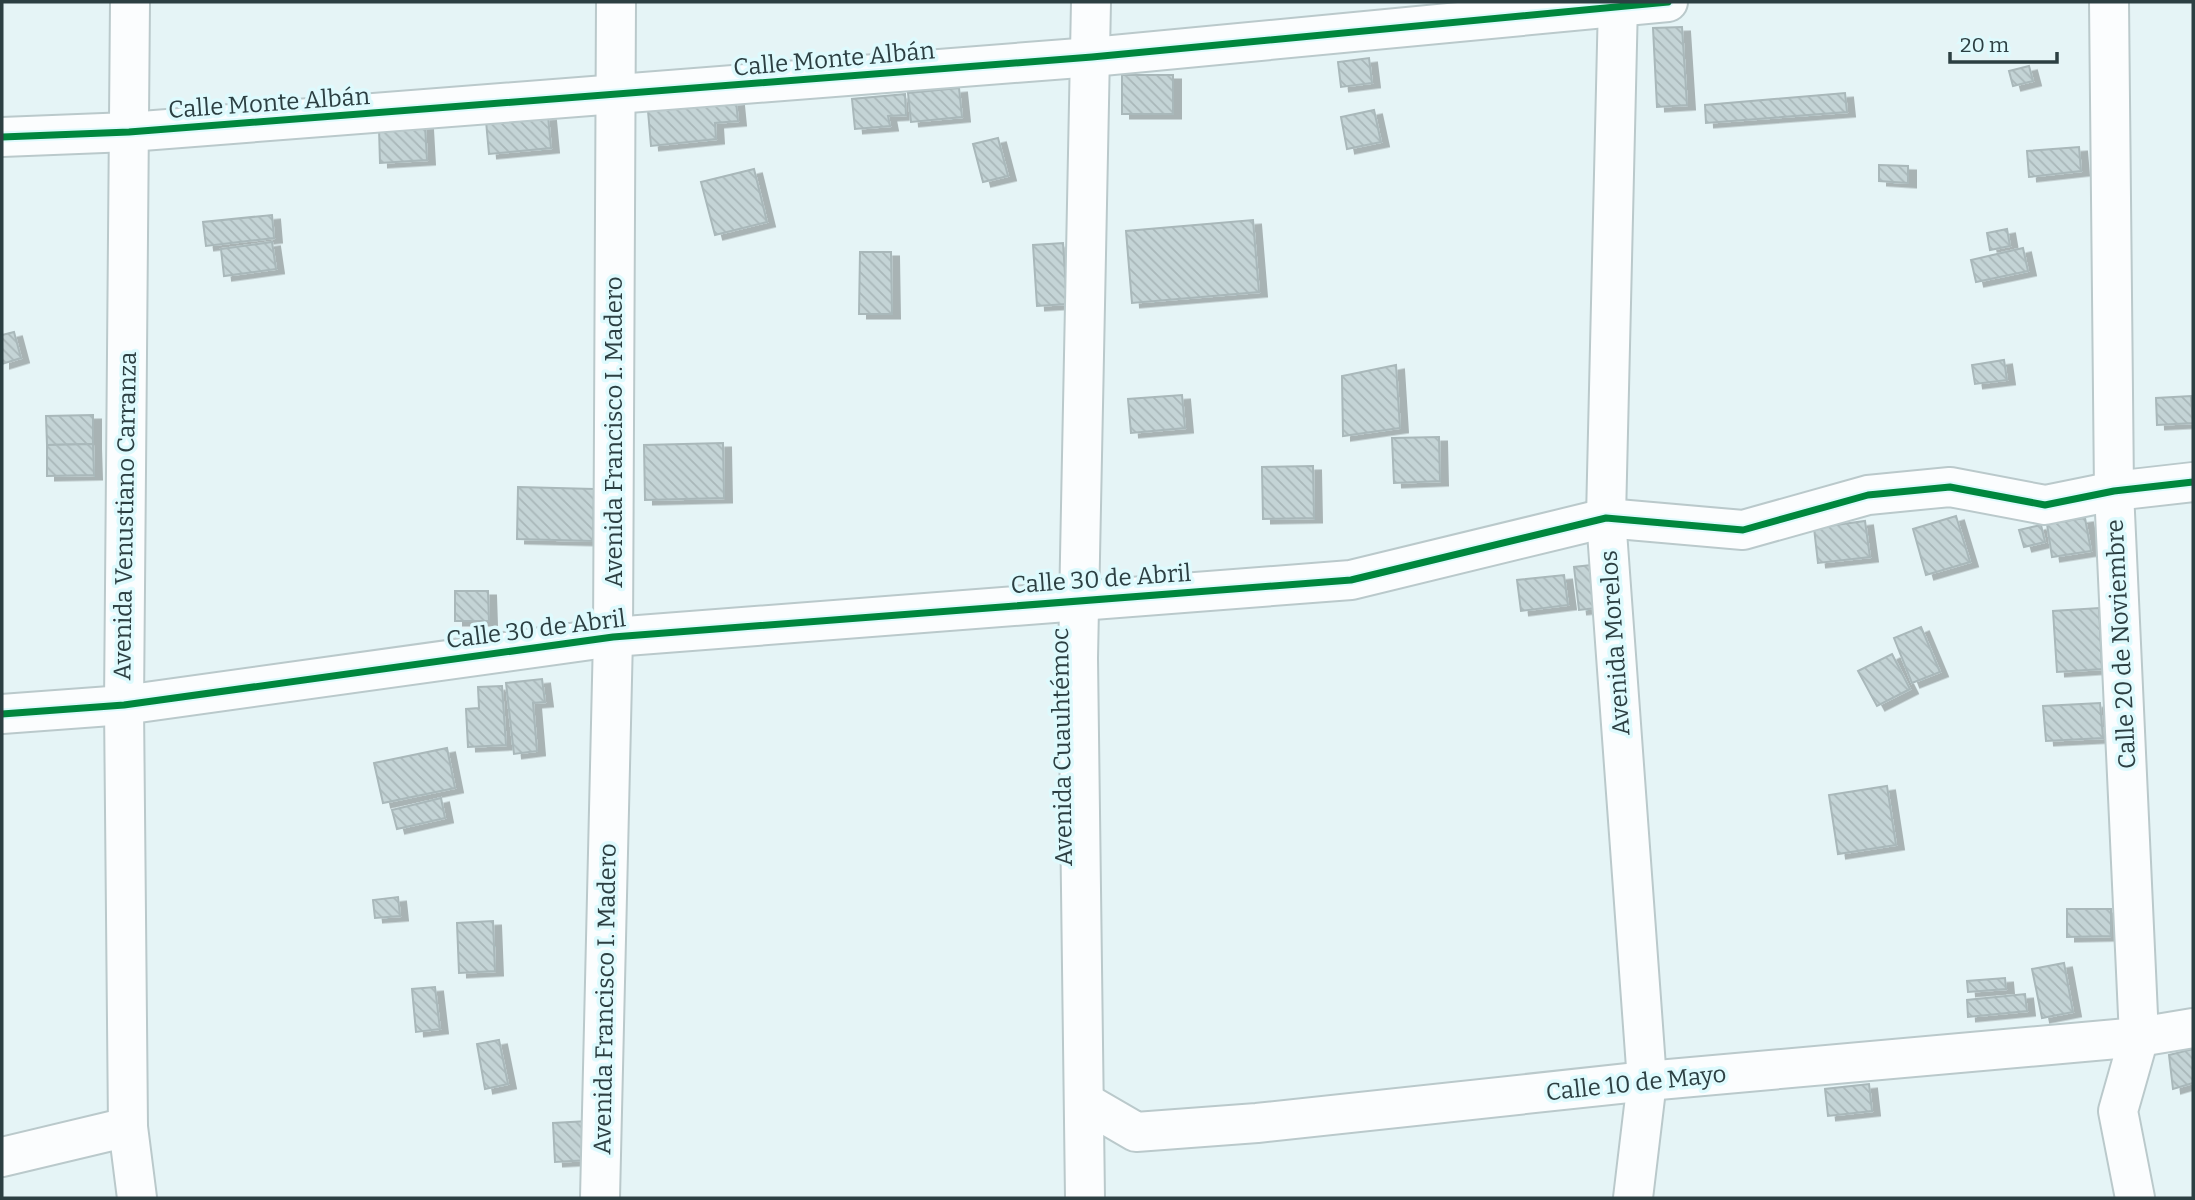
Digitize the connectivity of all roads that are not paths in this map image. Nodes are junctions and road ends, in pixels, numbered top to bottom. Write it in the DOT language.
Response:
graph roads {
  1 [pos="130,2"];
  2 [pos="616,2"];
  3 [pos="1091,2"];
  4 [pos="1668,2"];
  5 [pos="2109,2"];
  6 [pos="1618,4"];
  7 [pos="1092,57"];
  8 [pos="617,96"];
  9 [pos="129,132"];
  10 [pos="2,137"];
  11 [pos="2193,482"];
  12 [pos="2114,491"];
  13 [pos="1606,517"];
  14 [pos="1080,599"];
  15 [pos="613,637"];
  16 [pos="124,705"];
  17 [pos="2,714"];
  18 [pos="2193,1028"];
  19 [pos="2138,1037"];
  20 [pos="1647,1081"];
  21 [pos="1086,1102"];
  22 [pos="128,1127"];
  23 [pos="2,1157"];
  24 [pos="137,1198"];
  25 [pos="600,1198"];
  26 [pos="1085,1198"];
  27 [pos="1633,1198"];
  28 [pos="2135,1198"];
  1 -- 9 [label="street, Avenida Venustiano Carranza"];
  2 -- 8 [label="street, Avenida Francisco I. Madero"];
  3 -- 7 [label="street, Avenida Cuauhtémoc"];
  4 -- 6 [label="street, Calle Monte Albán"];
  5 -- 12 [label="street, Calle 20 de Noviembre"];
  6 -- 7 [label="street, Calle Monte Albán"];
  6 -- 13 [label="street, Avenida Morelos"];
  7 -- 8 [label="street, Calle Monte Albán"];
  7 -- 14 [label="street, Avenida Cuauhtémoc"];
  8 -- 9 [label="street, Calle Monte Albán"];
  8 -- 15 [label="street, Avenida Francisco I. Madero"];
  9 -- 10 [label="street, Calle Monte Albán"];
  9 -- 16 [label="street, Avenida Venustiano Carranza"];
  11 -- 12 [label="street, Calle 30 de Abril"];
  12 -- 13 [label="street, Calle 30 de Abril"];
  12 -- 19 [label="street, Calle 20 de Noviembre"];
  13 -- 14 [label="street, Calle 30 de Abril"];
  13 -- 20 [label="street, Avenida Morelos"];
  14 -- 15 [label="street, Calle 30 de Abril"];
  14 -- 21 [label="street, Avenida Cuauhtémoc"];
  15 -- 16 [label="street, Calle 30 de Abril"];
  15 -- 25 [label="street, Avenida Francisco I. Madero"];
  16 -- 17 [label="street, Calle 30 de Abril"];
  16 -- 22 [label="street, Avenida Venustiano Carranza"];
  18 -- 19 [label="street, Calle 10 de Mayo"];
  19 -- 20 [label="street, Calle 10 de Mayo"];
  19 -- 28 [label="street, Calle 20 de Noviembre"];
  20 -- 21 [label="street, Calle 10 de Mayo"];
  20 -- 27 [label="street, Avenida Morelos"];
  21 -- 26 [label="street, Avenida Cuauhtémoc"];
  22 -- 23 [label="street"];
  22 -- 24 [label="street, Avenida Venustiano Carranza"];
}
